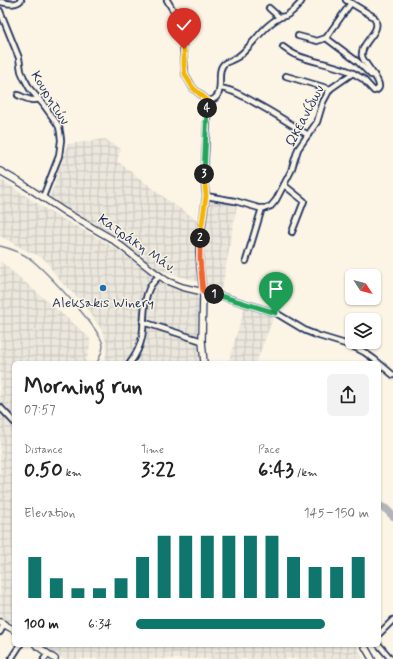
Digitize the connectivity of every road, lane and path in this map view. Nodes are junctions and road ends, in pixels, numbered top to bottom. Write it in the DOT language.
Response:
graph roads {
  1 [pos="21,0"];
  2 [pos="167,0"];
  3 [pos="302,0"];
  4 [pos="346,0"];
  5 [pos="0,2"];
  6 [pos="351,3"];
  7 [pos="269,8"];
  8 [pos="0,11"];
  9 [pos="280,17"];
  10 [pos="298,36"];
  11 [pos="326,38"];
  12 [pos="283,47"];
  13 [pos="353,73"];
  14 [pos="374,74"];
  15 [pos="286,76"];
  16 [pos="220,88"];
  17 [pos="330,89"];
  18 [pos="18,95"];
  19 [pos="39,100"];
  20 [pos="208,101"];
  21 [pos="308,135"];
  22 [pos="0,171"];
  23 [pos="284,185"];
  24 [pos="206,196"];
  25 [pos="43,197"];
  26 [pos="262,208"];
  27 [pos="292,232"];
  28 [pos="246,260"];
  29 [pos="160,276"];
  30 [pos="203,292"];
  31 [pos="144,322"];
  32 [pos="202,341"];
  33 [pos="131,361"];
  34 [pos="204,361"];
  35 [pos="376,361"];
  36 [pos="381,365"];
  37 [pos="393,375"];
  38 [pos="0,407"];
  39 [pos="12,420"];
  40 [pos="393,620"];
  41 [pos="2,623"];
  42 [pos="12,629"];
  43 [pos="0,632"];
  44 [pos="381,632"];
  45 [pos="19,647"];
  46 [pos="39,647"];
  47 [pos="365,647"];
  48 [pos="380,647"];
  49 [pos="48,654"];
  50 [pos="12,659"];
  51 [pos="44,659"];
  52 [pos="55,659"];
  53 [pos="372,659"];
  54 [pos="391,659"];
  1 -- 5 [label="street"];
  2 -- 20 [label="street"];
  3 -- 9 [label="street"];
  4 -- 6 [label="street"];
  6 -- 11 [label="street"];
  6 -- 14 [label="street"];
  7 -- 9 [label="street"];
  8 -- 19 [label="street, Κουρητών"];
  9 -- 16 [label="street"];
  10 -- 11 [label="street"];
  11 -- 14 [label="street"];
  12 -- 13 [label="street"];
  13 -- 14 [label="street"];
  13 -- 17 [label="street, Ωκεανίδων"];
  15 -- 17 [label="street"];
  16 -- 20 [label="street"];
  16 -- 21 [label="street"];
  17 -- 21 [label="street, Ωκεανίδων"];
  18 -- 19 [label="street"];
  19 -- 25 [label="street, Κουρητών"];
  20 -- 24 [label="street"];
  21 -- 23 [label="street, Ωκεανίδων"];
  22 -- 25 [label="street, Κατράκη Μάν."];
  23 -- 26 [label="street, Ωκεανίδων"];
  23 -- 27 [label="street"];
  24 -- 26 [label="street"];
  24 -- 30 [label="street"];
  25 -- 29 [label="street, Κατράκη Μάν."];
  26 -- 28 [label="street"];
  29 -- 30 [label="street, Κατράκη Μάν."];
  29 -- 31 [label="street"];
  30 -- 32 [label="street"];
  30 -- 35 [label="street"];
  31 -- 32 [label="street"];
  31 -- 33 [label="street"];
  32 -- 34 [label="street"];
  36 -- 37 [label="street"];
  38 -- 39 [label="street"];
  40 -- 44 [label="street"];
  41 -- 42 [label="street"];
  41 -- 43 [label="street"];
  45 -- 50 [label="street"];
  46 -- 49 [label="street"];
  47 -- 53 [label="street"];
  48 -- 54 [label="street"];
  49 -- 51 [label="street"];
  49 -- 52 [label="street"];
}
